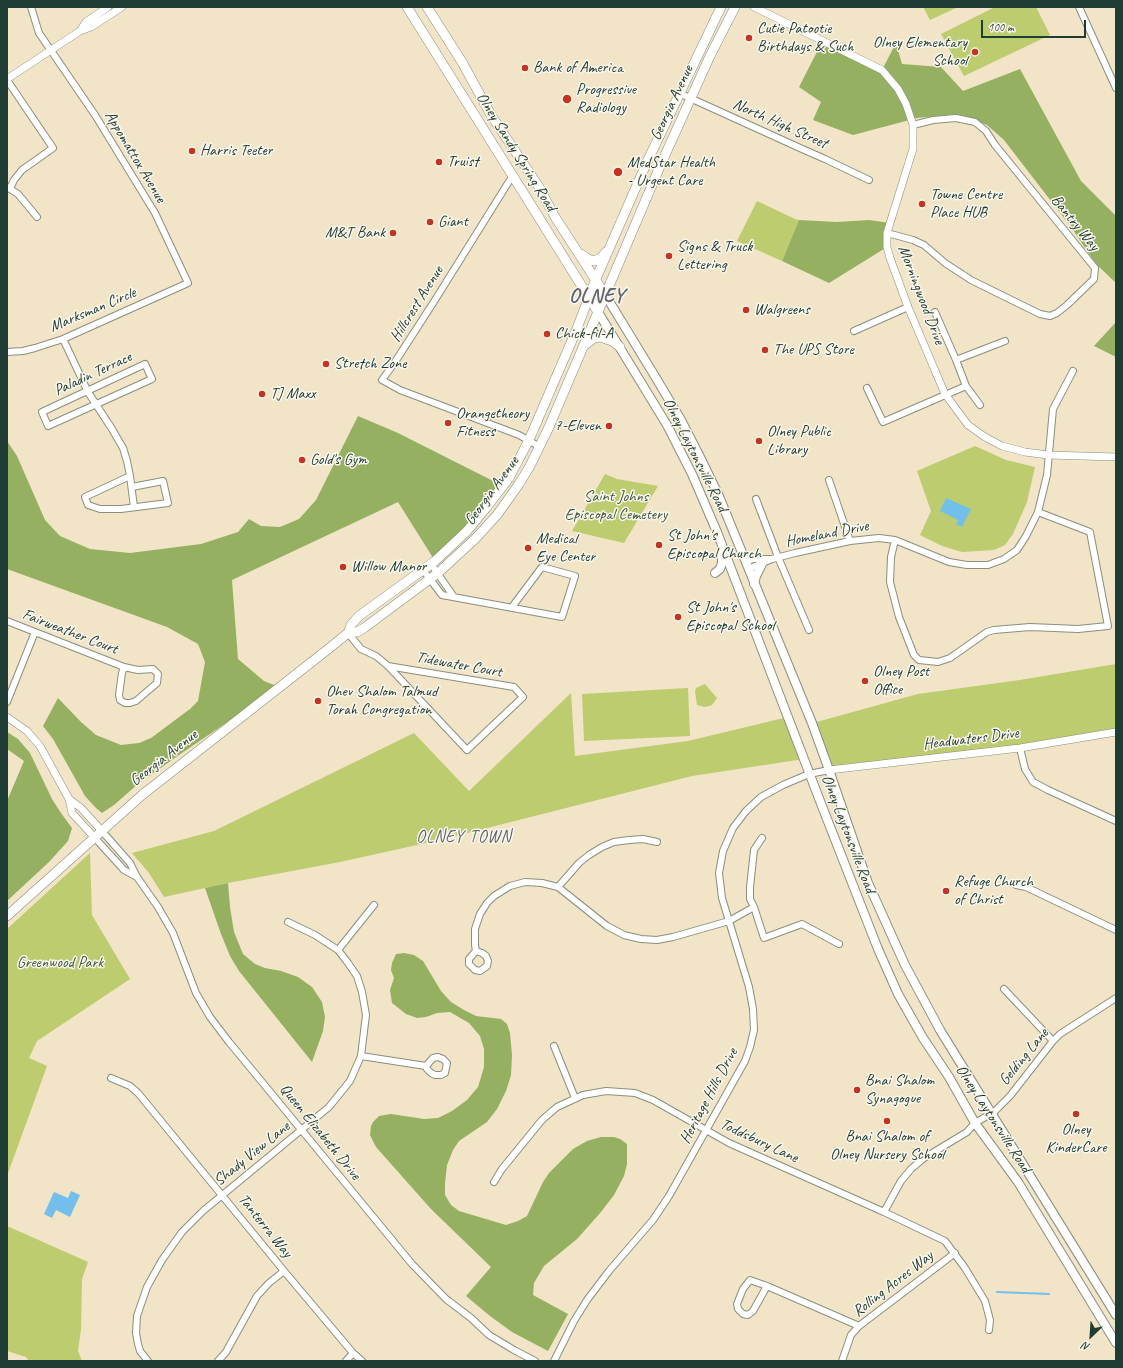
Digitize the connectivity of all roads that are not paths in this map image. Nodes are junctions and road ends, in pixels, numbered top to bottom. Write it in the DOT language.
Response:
graph roads {
  1 [pos="31,7"];
  2 [pos="108,7"];
  3 [pos="122,7"];
  4 [pos="408,7"];
  5 [pos="427,7"];
  6 [pos="721,7"];
  7 [pos="735,7"];
  8 [pos="754,7"];
  9 [pos="1079,7"];
  10 [pos="80,31"];
  11 [pos="51,50"];
  12 [pos="7,80"];
  13 [pos="1115,85"];
  14 [pos="679,93"];
  15 [pos="690,98"];
  16 [pos="913,125"];
  17 [pos="513,175"];
  18 [pos="869,180"];
  19 [pos="9,188"];
  20 [pos="37,217"];
  21 [pos="887,233"];
  22 [pos="575,248"];
  23 [pos="609,249"];
  24 [pos="595,281"];
  25 [pos="188,283"];
  26 [pos="606,296"];
  27 [pos="589,297"];
  28 [pos="908,307"];
  29 [pos="598,312"];
  30 [pos="935,312"];
  31 [pos="854,331"];
  32 [pos="63,339"];
  33 [pos="1005,341"];
  34 [pos="584,346"];
  35 [pos="620,346"];
  36 [pos="7,352"];
  37 [pos="956,360"];
  38 [pos="1073,371"];
  39 [pos="966,386"];
  40 [pos="868,388"];
  41 [pos="88,392"];
  42 [pos="945,394"];
  43 [pos="96,405"];
  44 [pos="980,405"];
  45 [pos="529,440"];
  46 [pos="540,447"];
  47 [pos="1048,455"];
  48 [pos="1116,457"];
  49 [pos="130,476"];
  50 [pos="829,480"];
  51 [pos="132,487"];
  52 [pos="756,499"];
  53 [pos="134,507"];
  54 [pos="1038,512"];
  55 [pos="895,540"];
  56 [pos="850,541"];
  57 [pos="722,544"];
  58 [pos="775,558"];
  59 [pos="431,564"];
  60 [pos="762,564"];
  61 [pos="746,566"];
  62 [pos="423,570"];
  63 [pos="438,573"];
  64 [pos="715,573"];
  65 [pos="430,579"];
  66 [pos="754,584"];
  67 [pos="454,597"];
  68 [pos="512,607"];
  69 [pos="7,621"];
  70 [pos="809,630"];
  71 [pos="35,632"];
  72 [pos="348,633"];
  73 [pos="388,666"];
  74 [pos="124,667"];
  75 [pos="7,702"];
  76 [pos="7,717"];
  77 [pos="1116,732"];
  78 [pos="1020,748"];
  79 [pos="829,770"];
  80 [pos="809,774"];
  81 [pos="69,799"];
  82 [pos="1116,821"];
  83 [pos="101,830"];
  84 [pos="94,837"];
  85 [pos="762,838"];
  86 [pos="656,842"];
  87 [pos="137,877"];
  88 [pos="1016,885"];
  89 [pos="558,887"];
  90 [pos="374,905"];
  91 [pos="754,908"];
  92 [pos="7,916"];
  93 [pos="729,921"];
  94 [pos="288,922"];
  95 [pos="1116,930"];
  96 [pos="839,944"];
  97 [pos="338,950"];
  98 [pos="476,951"];
  99 [pos="1004,988"];
  100 [pos="1116,998"];
  101 [pos="1053,1040"];
  102 [pos="554,1046"];
  103 [pos="361,1056"];
  104 [pos="426,1066"];
  105 [pos="112,1078"];
  106 [pos="575,1098"];
  107 [pos="991,1114"];
  108 [pos="975,1123"];
  109 [pos="302,1130"];
  110 [pos="706,1130"];
  111 [pos="494,1182"];
  112 [pos="222,1195"];
  113 [pos="884,1212"];
  114 [pos="955,1253"];
  115 [pos="284,1271"];
  116 [pos="767,1286"];
  117 [pos="1116,1315"];
  118 [pos="859,1326"];
  119 [pos="989,1330"];
  120 [pos="1116,1343"];
  121 [pos="353,1353"];
  122 [pos="148,1361"];
  123 [pos="218,1361"];
  124 [pos="346,1361"];
  125 [pos="362,1361"];
  126 [pos="535,1361"];
  127 [pos="554,1361"];
  128 [pos="842,1361"];
  1 -- 11 [label="street, Appomattox Avenue"];
  2 -- 10 [label="street"];
  3 -- 10 [label="street"];
  4 -- 17 [label="main road, Olney Sandy Spring Road"];
  5 -- 22 [label="main road, Olney Sandy Spring Road"];
  6 -- 14 [label="main road, Georgia Avenue"];
  7 -- 15 [label="main road, Georgia Avenue"];
  8 -- 16 [label="street, Morningwood Drive"];
  9 -- 13 [label="street"];
  10 -- 11 [label="street"];
  11 -- 12 [label="street"];
  11 -- 25 [label="street, Appomattox Avenue"];
  12 -- 19 [label="street"];
  14 -- 15 [label="street, North High Street"];
  14 -- 23 [label="main road, Georgia Avenue"];
  15 -- 18 [label="street, North High Street"];
  15 -- 26 [label="main road, Georgia Avenue"];
  16 -- 21 [label="street, Morningwood Drive"];
  16 -- 21 [label="street, Bantry Way"];
  17 -- 27 [label="main road, Olney Sandy Spring Road"];
  17 -- 45 [label="street, Hillcrest Avenue"];
  19 -- 20 [label="street"];
  21 -- 28 [label="street, Morningwood Drive"];
  22 -- 23 [label="main road"];
  22 -- 24 [label="main road, Olney Sandy Spring Road"];
  23 -- 24 [label="main road, Georgia Avenue"];
  24 -- 26 [label="main road, Olney Sandy Spring Road"];
  24 -- 27 [label="main road, Georgia Avenue"];
  25 -- 32 [label="street, Marksman Circle"];
  26 -- 29 [label="main road, Georgia Avenue"];
  26 -- 61 [label="main road, Olney Laytonsville Road"];
  27 -- 29 [label="main road, Olney Sandy Spring Road"];
  27 -- 45 [label="main road, Georgia Avenue"];
  28 -- 31 [label="street"];
  28 -- 42 [label="street, Morningwood Drive"];
  29 -- 34 [label="main road, Georgia Avenue"];
  29 -- 35 [label="main road, Olney Laytonsville Road"];
  30 -- 37 [label="street"];
  32 -- 36 [label="street, Marksman Circle"];
  32 -- 41 [label="street"];
  33 -- 37 [label="street"];
  34 -- 35 [label="main road"];
  34 -- 46 [label="main road, Georgia Avenue"];
  35 -- 57 [label="main road, Olney Laytonsville Road"];
  37 -- 39 [label="street"];
  38 -- 47 [label="street, Homeland Drive"];
  39 -- 42 [label="street"];
  39 -- 44 [label="street"];
  40 -- 42 [label="street"];
  41 -- 43 [label="street"];
  41 -- 43 [label="street, Paladin Terrace"];
  41 -- 43 [label="street, Paladin Terrace"];
  42 -- 47 [label="street, Morningwood Drive"];
  43 -- 49 [label="street"];
  45 -- 46 [label="street, Hillcrest Avenue"];
  45 -- 59 [label="main road, Georgia Avenue"];
  46 -- 63 [label="main road, Georgia Avenue"];
  47 -- 48 [label="street, Morningwood Drive"];
  47 -- 54 [label="street, Homeland Drive"];
  49 -- 51 [label="street"];
  49 -- 53 [label="street"];
  50 -- 56 [label="street"];
  51 -- 53 [label="street"];
  51 -- 53 [label="street"];
  52 -- 58 [label="street"];
  54 -- 55 [label="street, Homeland Drive"];
  54 -- 55 [label="street"];
  55 -- 56 [label="street, Homeland Drive"];
  56 -- 58 [label="street, Homeland Drive"];
  57 -- 64 [label="main road"];
  57 -- 80 [label="main road, Olney Laytonsville Road"];
  58 -- 60 [label="street, Homeland Drive"];
  58 -- 61 [label="street, Homeland Drive"];
  58 -- 70 [label="street"];
  59 -- 62 [label="main road, Georgia Avenue"];
  59 -- 63 [label="street"];
  60 -- 61 [label="street, Homeland Drive"];
  60 -- 66 [label="main road"];
  61 -- 66 [label="main road, Olney Laytonsville Road"];
  62 -- 65 [label="street"];
  62 -- 72 [label="main road, Georgia Avenue"];
  63 -- 65 [label="main road, Georgia Avenue"];
  63 -- 67 [label="street"];
  65 -- 67 [label="street"];
  65 -- 72 [label="main road, Georgia Avenue"];
  66 -- 79 [label="main road, Olney Laytonsville Road"];
  67 -- 68 [label="street"];
  68 -- 68 [label="street"];
  69 -- 71 [label="street, Fairweather Court"];
  71 -- 74 [label="street, Fairweather Court"];
  71 -- 75 [label="street"];
  72 -- 73 [label="street, Tidewater Court"];
  72 -- 83 [label="main road, Georgia Avenue"];
  73 -- 73 [label="street, Tidewater Court"];
  74 -- 74 [label="street, Fairweather Court"];
  76 -- 81 [label="street"];
  77 -- 78 [label="street, Headwaters Drive"];
  78 -- 79 [label="street, Headwaters Drive"];
  78 -- 82 [label="street"];
  79 -- 80 [label="street, Heritage Hills Drive"];
  79 -- 107 [label="main road, Olney Laytonsville Road"];
  80 -- 93 [label="street, Heritage Hills Drive"];
  80 -- 108 [label="main road, Olney Laytonsville Road"];
  81 -- 83 [label="street"];
  81 -- 84 [label="street"];
  83 -- 84 [label="main road, Georgia Avenue"];
  83 -- 87 [label="street, Queen Elizabeth Drive"];
  84 -- 87 [label="street, Queen Elizabeth Drive"];
  84 -- 92 [label="main road, Georgia Avenue"];
  85 -- 91 [label="street"];
  86 -- 89 [label="street"];
  87 -- 109 [label="street, Queen Elizabeth Drive"];
  88 -- 95 [label="street"];
  89 -- 93 [label="street"];
  89 -- 98 [label="street"];
  90 -- 97 [label="street"];
  91 -- 93 [label="street"];
  91 -- 96 [label="street"];
  93 -- 110 [label="street, Heritage Hills Drive"];
  94 -- 97 [label="street, Shady View Lane"];
  97 -- 103 [label="street, Shady View Lane"];
  99 -- 101 [label="street"];
  100 -- 101 [label="street, Gelding Lane"];
  101 -- 107 [label="street, Gelding Lane"];
  102 -- 106 [label="street"];
  103 -- 104 [label="street"];
  103 -- 109 [label="street, Shady View Lane"];
  105 -- 112 [label="street, Tanterra Way"];
  106 -- 110 [label="street, Toddsbury Lane"];
  106 -- 111 [label="street, Toddsbury Lane"];
  107 -- 108 [label="street, Gelding Lane"];
  107 -- 117 [label="main road, Olney Laytonsville Road"];
  108 -- 113 [label="street, Gelding Lane"];
  108 -- 120 [label="main road, Olney Laytonsville Road"];
  109 -- 112 [label="street, Shady View Lane"];
  109 -- 126 [label="street, Queen Elizabeth Drive"];
  110 -- 113 [label="street, Toddsbury Lane"];
  110 -- 127 [label="street, Heritage Hills Drive"];
  112 -- 115 [label="street, Tanterra Way"];
  112 -- 122 [label="street, Shady View Lane"];
  113 -- 114 [label="street, Toddsbury Lane"];
  114 -- 118 [label="street, Rolling Acres Way"];
  114 -- 119 [label="street, Toddsbury Lane"];
  115 -- 121 [label="street, Tanterra Way"];
  115 -- 123 [label="street"];
  116 -- 116 [label="street"];
  116 -- 118 [label="street"];
  118 -- 128 [label="street, Rolling Acres Way"];
  121 -- 124 [label="street"];
  121 -- 125 [label="street, Tanterra Way"];
}
